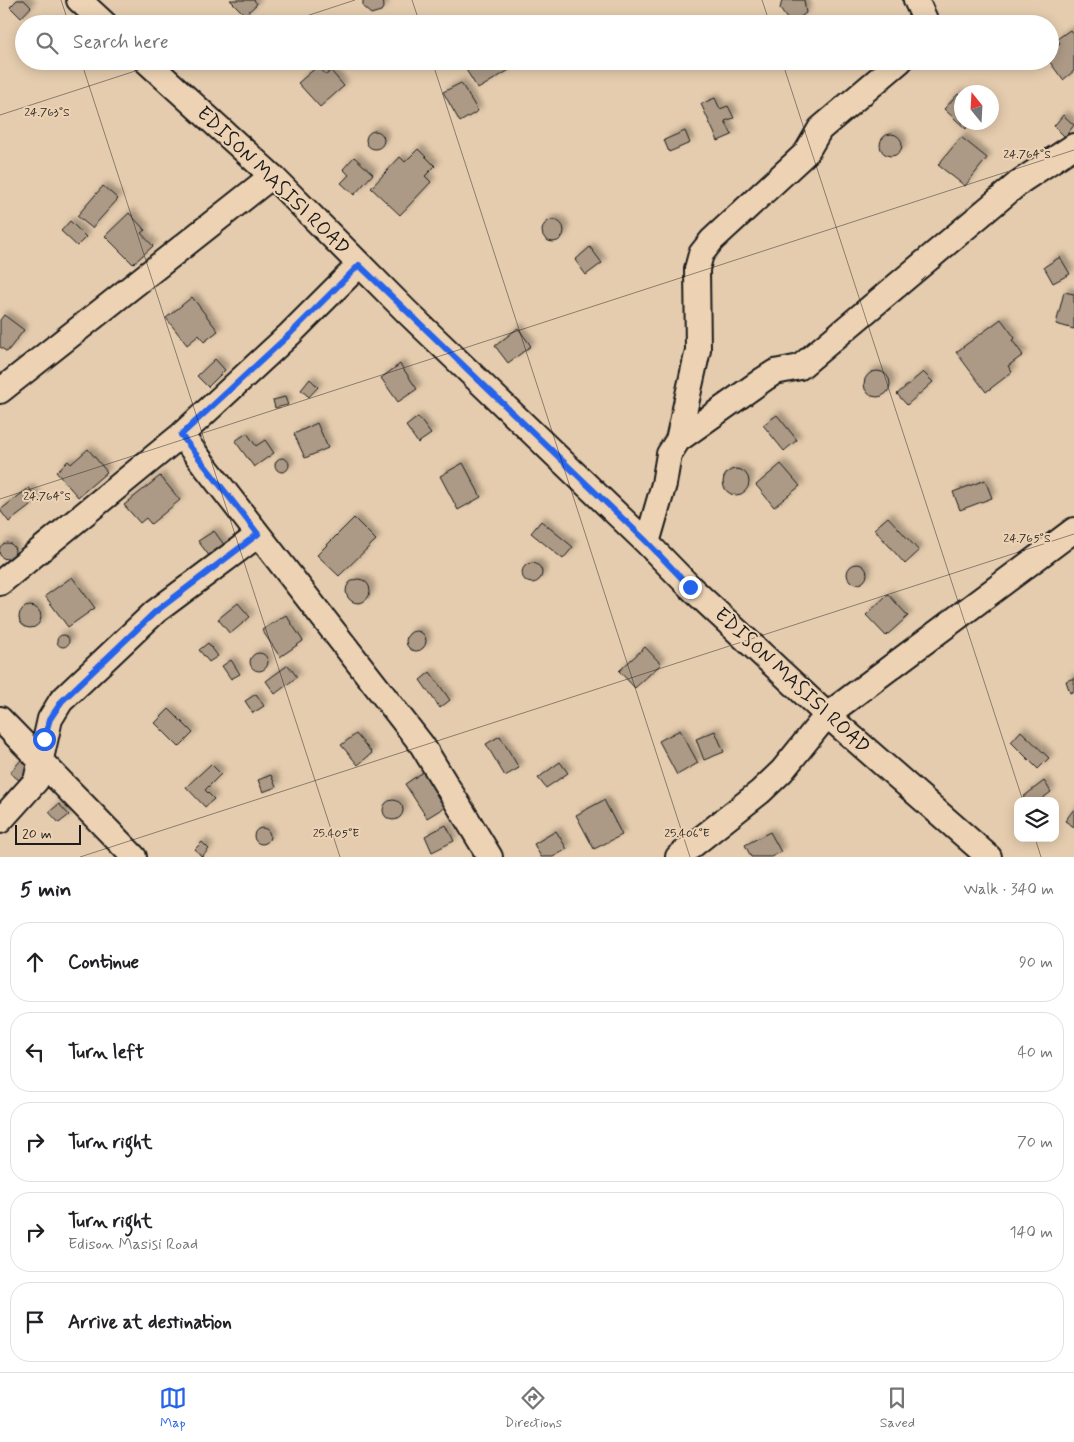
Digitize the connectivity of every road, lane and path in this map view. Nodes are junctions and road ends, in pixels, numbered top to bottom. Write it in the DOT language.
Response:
graph roads {
  1 [pos="79,0"];
  2 [pos="916,0"];
  3 [pos="95,15"];
  4 [pos="923,15"];
  5 [pos="156,70"];
  6 [pos="889,70"];
  7 [pos="1074,146"];
  8 [pos="272,176"];
  9 [pos="359,265"];
  10 [pos="0,391"];
  11 [pos="181,435"];
  12 [pos="678,440"];
  13 [pos="1074,530"];
  14 [pos="258,534"];
  15 [pos="647,542"];
  16 [pos="0,583"];
  17 [pos="827,715"];
  18 [pos="0,719"];
  19 [pos="42,762"];
  20 [pos="0,821"];
  21 [pos="134,857"];
  22 [pos="490,857"];
  23 [pos="678,857"];
  24 [pos="989,857"];
  1 -- 3 [label="street"];
  2 -- 4 [label="street"];
  5 -- 8 [label="street, EDISON MASISI ROAD"];
  6 -- 12 [label="street"];
  7 -- 12 [label="street"];
  8 -- 9 [label="street, EDISON MASISI ROAD"];
  8 -- 10 [label="street"];
  9 -- 11 [label="street"];
  9 -- 15 [label="street, EDISON MASISI ROAD"];
  11 -- 14 [label="street"];
  11 -- 16 [label="street"];
  12 -- 15 [label="street"];
  13 -- 17 [label="street"];
  14 -- 19 [label="street"];
  14 -- 22 [label="street"];
  15 -- 17 [label="street, EDISON MASISI ROAD"];
  17 -- 23 [label="street"];
  17 -- 24 [label="street, EDISON MASISI ROAD"];
  18 -- 19 [label="street"];
  19 -- 20 [label="street"];
  19 -- 21 [label="street"];
}
